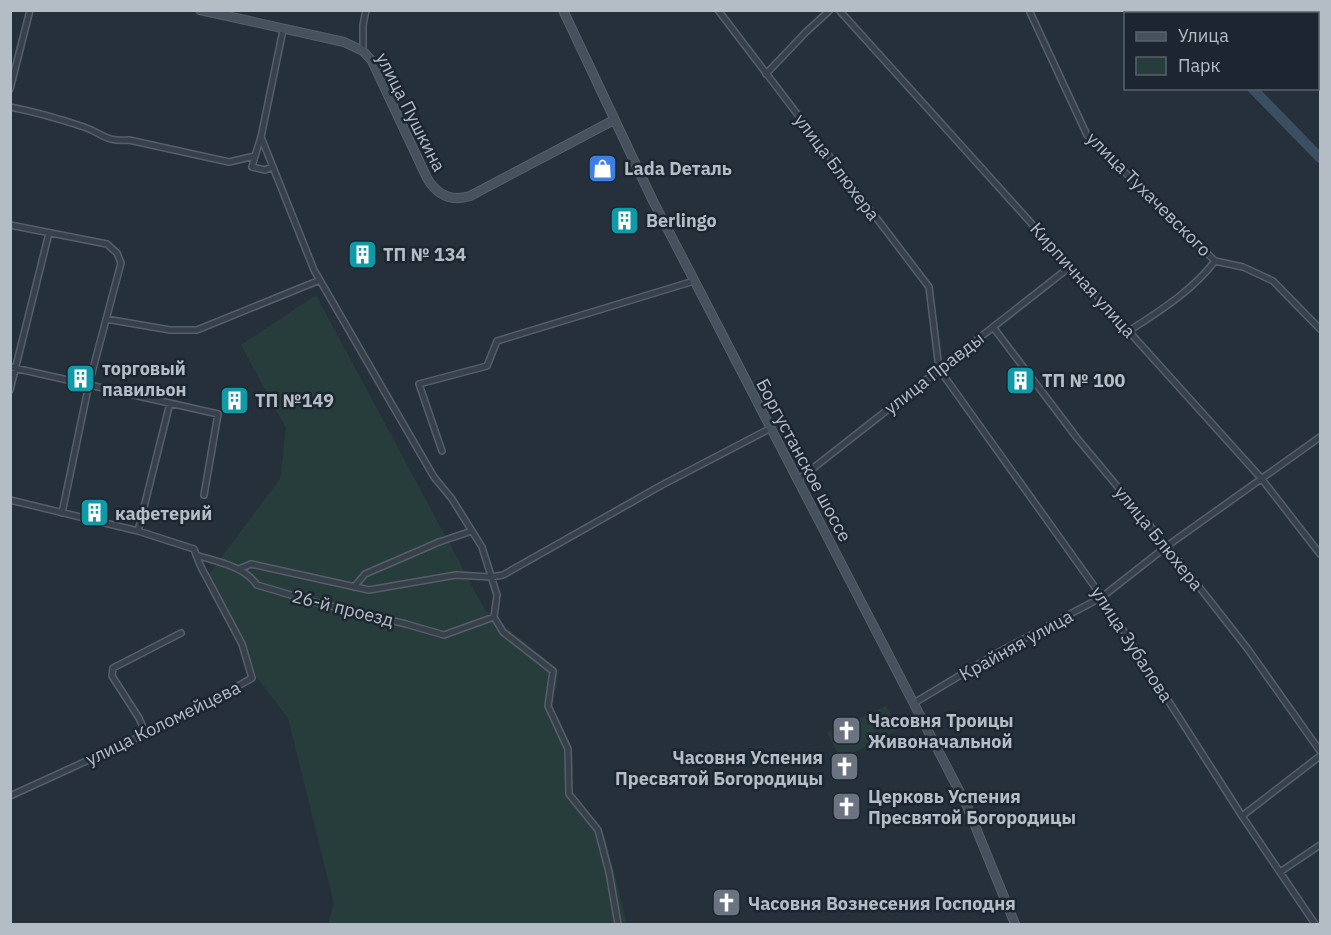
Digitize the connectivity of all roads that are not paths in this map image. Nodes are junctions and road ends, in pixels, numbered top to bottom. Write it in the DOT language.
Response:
graph roads {
  1 [pos="30,10"];
  2 [pos="200,10"];
  3 [pos="366,10"];
  4 [pos="563,10"];
  5 [pos="718,10"];
  6 [pos="830,10"];
  7 [pos="839,10"];
  8 [pos="1029,10"];
  9 [pos="283,30"];
  10 [pos="363,51"];
  11 [pos="766,74"];
  12 [pos="10,89"];
  13 [pos="10,107"];
  14 [pos="614,120"];
  15 [pos="261,137"];
  16 [pos="255,156"];
  17 [pos="272,167"];
  18 [pos="10,225"];
  19 [pos="49,232"];
  20 [pos="1215,261"];
  21 [pos="1071,266"];
  22 [pos="320,280"];
  23 [pos="694,281"];
  24 [pos="106,319"];
  25 [pos="993,327"];
  26 [pos="1320,329"];
  27 [pos="1129,331"];
  28 [pos="13,368"];
  29 [pos="939,369"];
  30 [pos="89,384"];
  31 [pos="10,390"];
  32 [pos="170,403"];
  33 [pos="771,428"];
  34 [pos="1320,437"];
  35 [pos="442,451"];
  36 [pos="1261,478"];
  37 [pos="798,480"];
  38 [pos="204,495"];
  39 [pos="10,500"];
  40 [pos="62,513"];
  41 [pos="138,531"];
  42 [pos="472,531"];
  43 [pos="1167,546"];
  44 [pos="1320,554"];
  45 [pos="196,555"];
  46 [pos="239,570"];
  47 [pos="491,577"];
  48 [pos="354,587"];
  49 [pos="1102,597"];
  50 [pos="494,617"];
  51 [pos="182,633"];
  52 [pos="914,703"];
  53 [pos="146,734"];
  54 [pos="1320,753"];
  55 [pos="10,796"];
  56 [pos="1242,816"];
  57 [pos="1320,845"];
  58 [pos="1280,872"];
  59 [pos="618,924"];
  60 [pos="1015,924"];
  61 [pos="1315,924"];
  1 -- 12 [label="street"];
  2 -- 9 [label="street, улица Пушкина"];
  3 -- 10 [label="street"];
  4 -- 14 [label="street, Боргустанское шоссе"];
  5 -- 11 [label="street, улица Блюхера"];
  6 -- 11 [label="street"];
  7 -- 21 [label="street, Кирпичная улица"];
  8 -- 20 [label="street, улица Тухачевского"];
  9 -- 10 [label="street, улица Пушкина"];
  9 -- 15 [label="street"];
  10 -- 14 [label="street, улица Пушкина"];
  11 -- 29 [label="street, улица Блюхера"];
  13 -- 16 [label="street"];
  14 -- 23 [label="street, Боргустанское шоссе"];
  15 -- 16 [label="street"];
  15 -- 17 [label="street"];
  16 -- 17 [label="street"];
  17 -- 22 [label="street"];
  18 -- 19 [label="street"];
  19 -- 24 [label="street"];
  19 -- 28 [label="street"];
  20 -- 26 [label="street, улица Тухачевского"];
  20 -- 27 [label="street"];
  21 -- 25 [label="street, улица Правды"];
  21 -- 27 [label="street, Кирпичная улица"];
  22 -- 24 [label="street"];
  22 -- 42 [label="street"];
  23 -- 33 [label="street, Боргустанское шоссе"];
  23 -- 35 [label="street"];
  24 -- 30 [label="street"];
  25 -- 29 [label="street, улица Правды"];
  25 -- 43 [label="street, улица Блюхера"];
  27 -- 36 [label="street, Кирпичная улица"];
  28 -- 30 [label="street"];
  28 -- 31 [label="street"];
  29 -- 37 [label="street, улица Правды"];
  29 -- 49 [label="street, улица Зубалова"];
  30 -- 32 [label="street"];
  30 -- 40 [label="street"];
  32 -- 38 [label="street"];
  32 -- 41 [label="street"];
  33 -- 37 [label="street, Боргустанское шоссе"];
  33 -- 47 [label="street"];
  34 -- 36 [label="street, Крайняя улица"];
  36 -- 43 [label="street, Крайняя улица"];
  36 -- 44 [label="street, Кирпичная улица"];
  37 -- 52 [label="street, Боргустанское шоссе"];
  39 -- 40 [label="street"];
  40 -- 41 [label="street"];
  41 -- 45 [label="street, улица Коломейцева"];
  42 -- 47 [label="street"];
  42 -- 48 [label="street"];
  43 -- 49 [label="street, Крайняя улица"];
  43 -- 54 [label="street, улица Блюхера"];
  45 -- 46 [label="street, 26-й проезд"];
  45 -- 53 [label="street, улица Коломейцева"];
  46 -- 48 [label="street"];
  46 -- 50 [label="street, 26-й проезд"];
  47 -- 48 [label="street"];
  47 -- 50 [label="street"];
  49 -- 52 [label="street, Крайняя улица"];
  49 -- 56 [label="street, улица Зубалова"];
  50 -- 59 [label="street"];
  51 -- 53 [label="street"];
  52 -- 60 [label="street, Боргустанское шоссе"];
  53 -- 55 [label="street, улица Коломейцева"];
  54 -- 56 [label="street"];
  56 -- 58 [label="street, улица Зубалова"];
  57 -- 58 [label="street"];
  58 -- 61 [label="street, улица Зубалова"];
}
